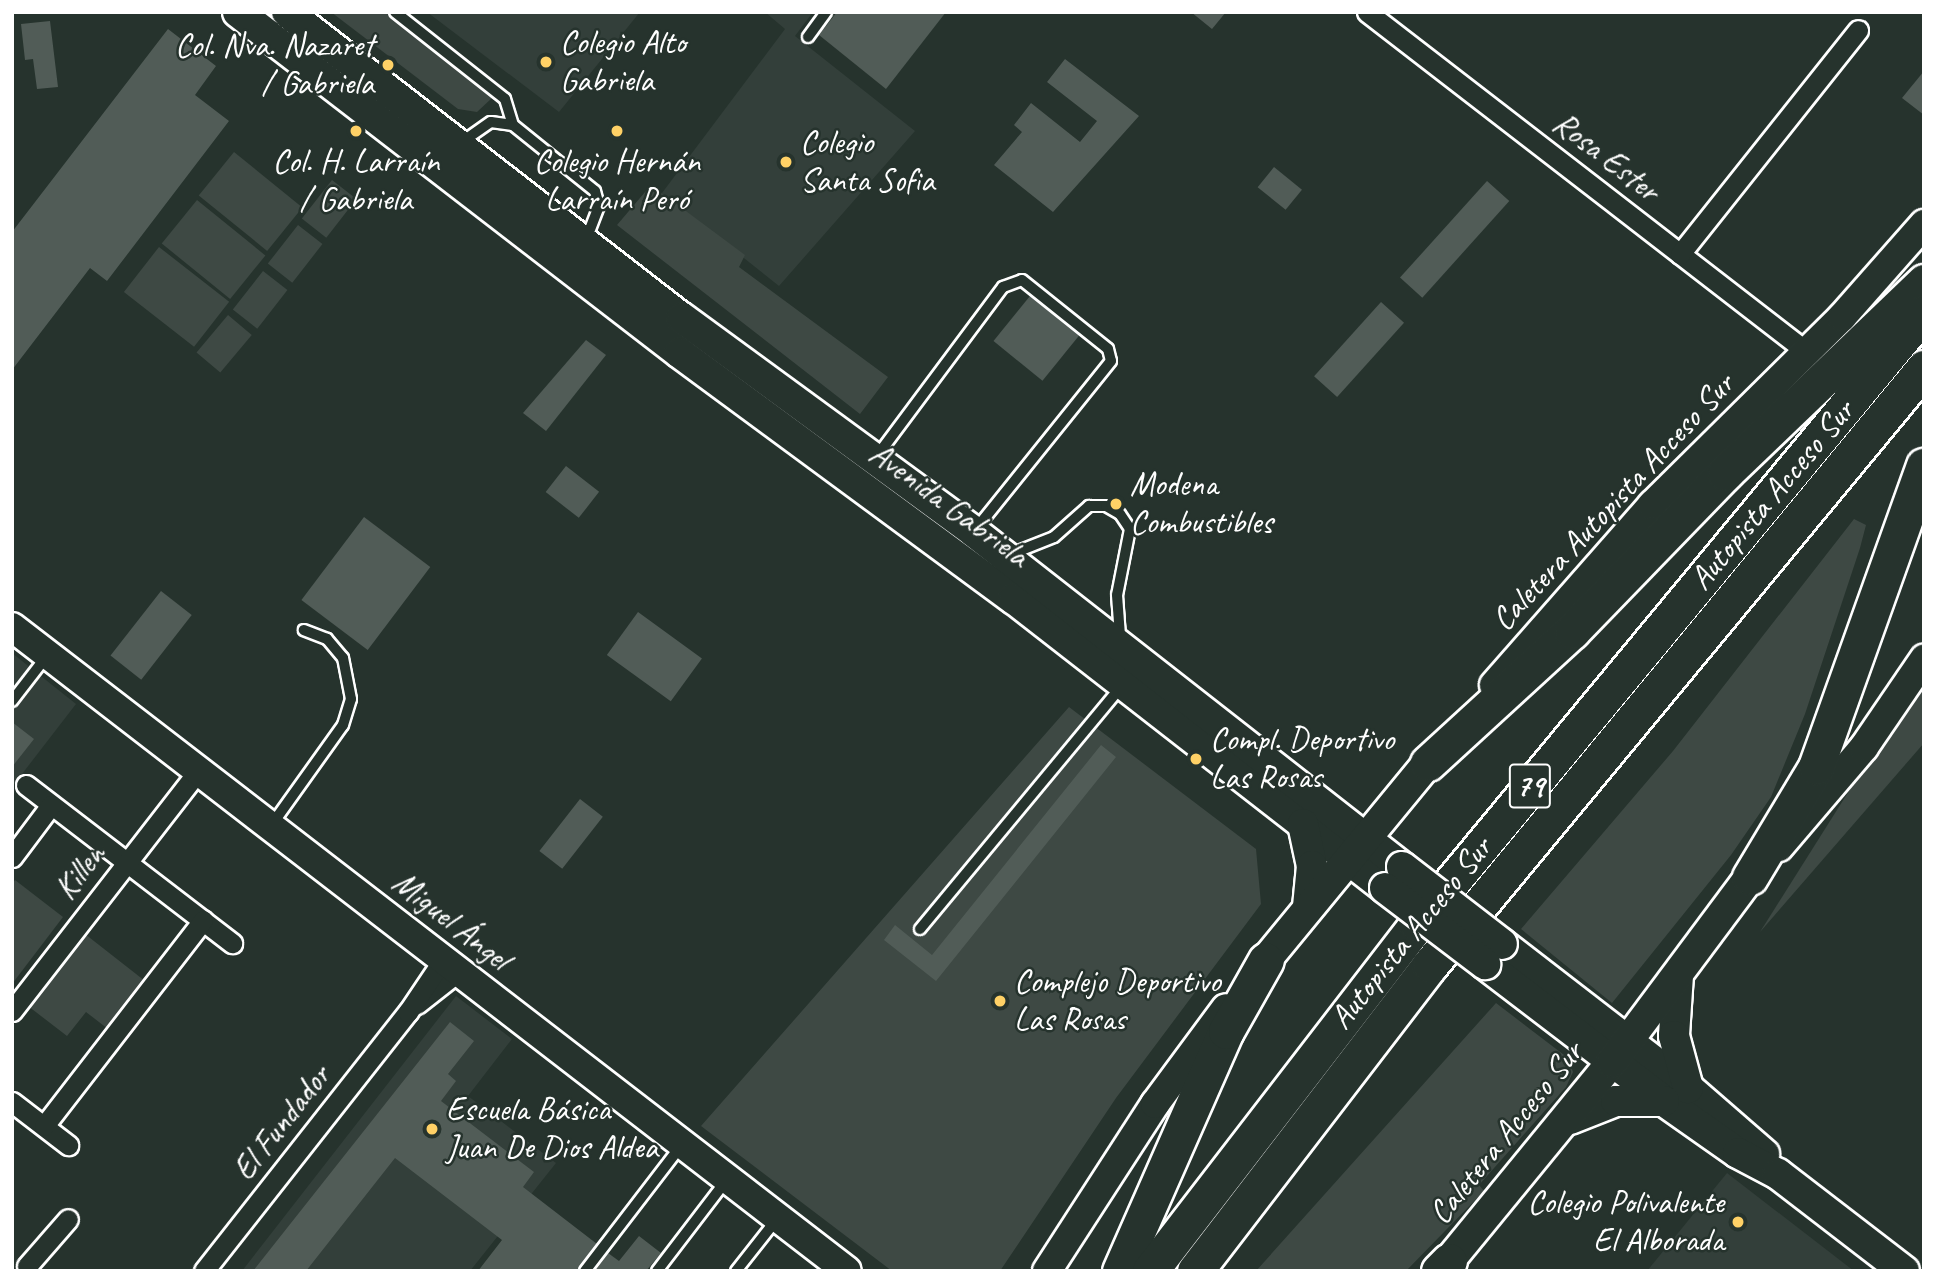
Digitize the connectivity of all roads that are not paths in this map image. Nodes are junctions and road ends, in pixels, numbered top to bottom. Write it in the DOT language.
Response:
graph roads {
  1 [pos="239,12"];
  2 [pos="287,12"];
  3 [pos="395,12"];
  4 [pos="827,12"];
  5 [pos="1367,12"];
  6 [pos="1858,30"];
  7 [pos="808,37"];
  8 [pos="513,125"];
  9 [pos="440,150"];
  10 [pos="1924,224"];
  11 [pos="584,243"];
  12 [pos="1680,254"];
  13 [pos="1924,282"];
  14 [pos="1924,312"];
  15 [pos="1807,352"];
  16 [pos="1924,368"];
  17 [pos="874,459"];
  18 [pos="1924,466"];
  19 [pos="974,532"];
  20 [pos="1004,555"];
  21 [pos="12,628"];
  22 [pos="304,630"];
  23 [pos="1122,647"];
  24 [pos="48,655"];
  25 [pos="1924,659"];
  26 [pos="1124,684"];
  27 [pos="12,701"];
  28 [pos="1428,763"];
  29 [pos="198,771"];
  30 [pos="26,785"];
  31 [pos="1403,792"];
  32 [pos="51,805"];
  33 [pos="1313,815"];
  34 [pos="271,827"];
  35 [pos="1356,848"];
  36 [pos="12,857"];
  37 [pos="127,863"];
  38 [pos="1750,877"];
  39 [pos="1308,907"];
  40 [pos="203,920"];
  41 [pos="920,929"];
  42 [pos="232,943"];
  43 [pos="1266,960"];
  44 [pos="451,965"];
  45 [pos="1678,975"];
  46 [pos="12,1011"];
  47 [pos="1620,1052"];
  48 [pos="1676,1094"];
  49 [pos="12,1102"];
  50 [pos="1560,1125"];
  51 [pos="44,1126"];
  52 [pos="683,1144"];
  53 [pos="68,1145"];
  54 [pos="727,1178"];
  55 [pos="778,1218"];
  56 [pos="68,1219"];
  57 [pos="24,1263"];
  58 [pos="1443,1267"];
  59 [pos="204,1271"];
  60 [pos="585,1271"];
  61 [pos="657,1271"];
  62 [pos="736,1271"];
  63 [pos="847,1271"];
  64 [pos="1047,1271"];
  65 [pos="1120,1271"];
  66 [pos="1150,1271"];
  67 [pos="1195,1271"];
  68 [pos="1904,1271"];
  1 -- 9 [label="main road, Avenida Gabriela"];
  2 -- 9 [label="main road, Avenida Gabriela"];
  3 -- 8 [label="lane"];
  4 -- 7 [label="lane"];
  5 -- 12 [label="street, Rosa Ester"];
  6 -- 12 [label="street"];
  8 -- 9 [label="lane"];
  8 -- 11 [label="lane"];
  9 -- 11 [label="main road, Avenida Gabriela"];
  9 -- 26 [label="main road, Avenida Gabriela"];
  10 -- 15 [label="main road, Caletera Autopista Acceso Sur"];
  11 -- 17 [label="main road, Avenida Gabriela"];
  12 -- 15 [label="street, Rosa Ester"];
  13 -- 28 [label="highway"];
  14 -- 66 [label="highway, Autopista Acceso Sur / 79"];
  15 -- 28 [label="main road, Caletera Autopista Acceso Sur"];
  16 -- 67 [label="highway, Autopista Acceso Sur / 79"];
  17 -- 19 [label="main road, Avenida Gabriela"];
  17 -- 19 [label="lane"];
  18 -- 38 [label="highway"];
  19 -- 20 [label="main road, Avenida Gabriela"];
  20 -- 23 [label="main road, Avenida Gabriela"];
  20 -- 23 [label="lane"];
  21 -- 24 [label="main road, Miguel Ángel"];
  22 -- 34 [label="lane"];
  23 -- 33 [label="main road, Avenida Gabriela"];
  24 -- 27 [label="lane"];
  24 -- 29 [label="main road, Miguel Ángel"];
  25 -- 38 [label="main road"];
  26 -- 33 [label="main road, Avenida Gabriela"];
  26 -- 41 [label="lane"];
  28 -- 31 [label="main road, Caletera Autopista Acceso Sur"];
  29 -- 34 [label="main road, Miguel Ángel"];
  29 -- 37 [label="street, Killen"];
  30 -- 32 [label="street"];
  31 -- 33 [label="main road"];
  31 -- 35 [label="main road, Caletera Autopista Acceso Sur"];
  32 -- 36 [label="street"];
  32 -- 37 [label="street"];
  33 -- 35 [label="main road, Avenida Gabriela"];
  33 -- 39 [label="main road"];
  34 -- 44 [label="main road, Miguel Ángel"];
  35 -- 39 [label="main road"];
  35 -- 47 [label="main road, Avenida Gabriela, bridge"];
  37 -- 40 [label="street"];
  37 -- 46 [label="street, Killen"];
  38 -- 45 [label="main road"];
  39 -- 43 [label="main road"];
  40 -- 42 [label="street"];
  40 -- 51 [label="street"];
  43 -- 64 [label="main road"];
  43 -- 65 [label="highway"];
  44 -- 52 [label="main road, Miguel Ángel"];
  44 -- 59 [label="street, El Fundador"];
  45 -- 47 [label="main road"];
  45 -- 48 [label="main road"];
  47 -- 48 [label="main road, Avenida Gabriela"];
  47 -- 50 [label="main road, Caletera Acceso Sur"];
  48 -- 50 [label="main road"];
  48 -- 68 [label="main road, Avenida Gabriela"];
  49 -- 51 [label="street"];
  50 -- 58 [label="main road, Caletera Acceso Sur"];
  51 -- 53 [label="street"];
  52 -- 54 [label="main road, Miguel Ángel"];
  52 -- 60 [label="lane"];
  54 -- 55 [label="main road, Miguel Ángel"];
  54 -- 61 [label="lane"];
  55 -- 62 [label="lane"];
  55 -- 63 [label="main road, Miguel Ángel"];
  56 -- 57 [label="street"];
}
